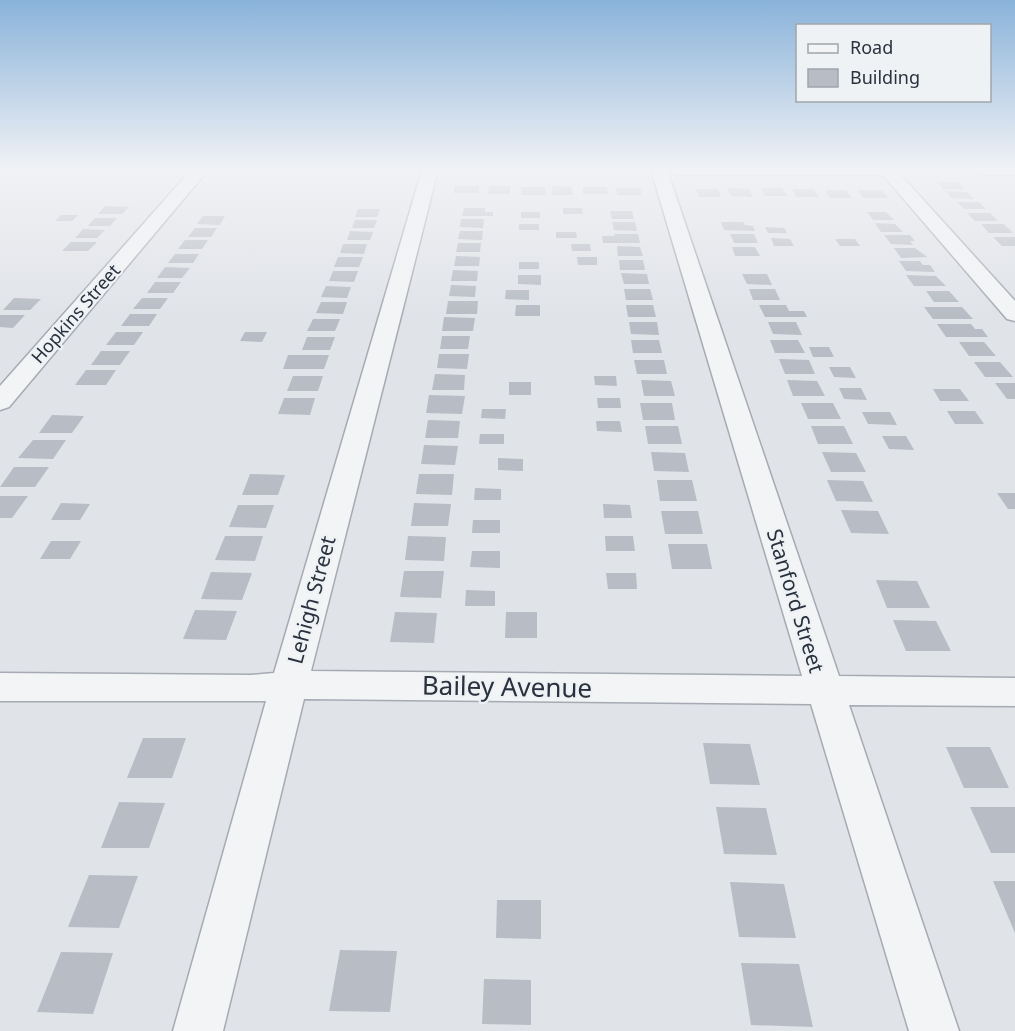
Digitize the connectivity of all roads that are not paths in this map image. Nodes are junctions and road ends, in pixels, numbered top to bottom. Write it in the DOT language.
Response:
graph roads {
  1 [pos="159,218"];
  2 [pos="417,218"];
  3 [pos="674,218"];
  4 [pos="930,218"];
  5 [pos="1015,314"];
  6 [pos="0,402"];
  7 [pos="289,685"];
  8 [pos="0,687"];
  9 [pos="824,690"];
  10 [pos="1015,692"];
  11 [pos="198,1031"];
  12 [pos="934,1031"];
  1 -- 6 [label="street, Hopkins Street"];
  2 -- 7 [label="street, Lehigh Street"];
  3 -- 9 [label="street, Stanford Street"];
  4 -- 5 [label="street"];
  7 -- 8 [label="street, Bailey Avenue"];
  7 -- 9 [label="street, Bailey Avenue"];
  7 -- 11 [label="street, Lehigh Street"];
  9 -- 10 [label="street, Bailey Avenue"];
  9 -- 12 [label="street, Stanford Street"];
}
